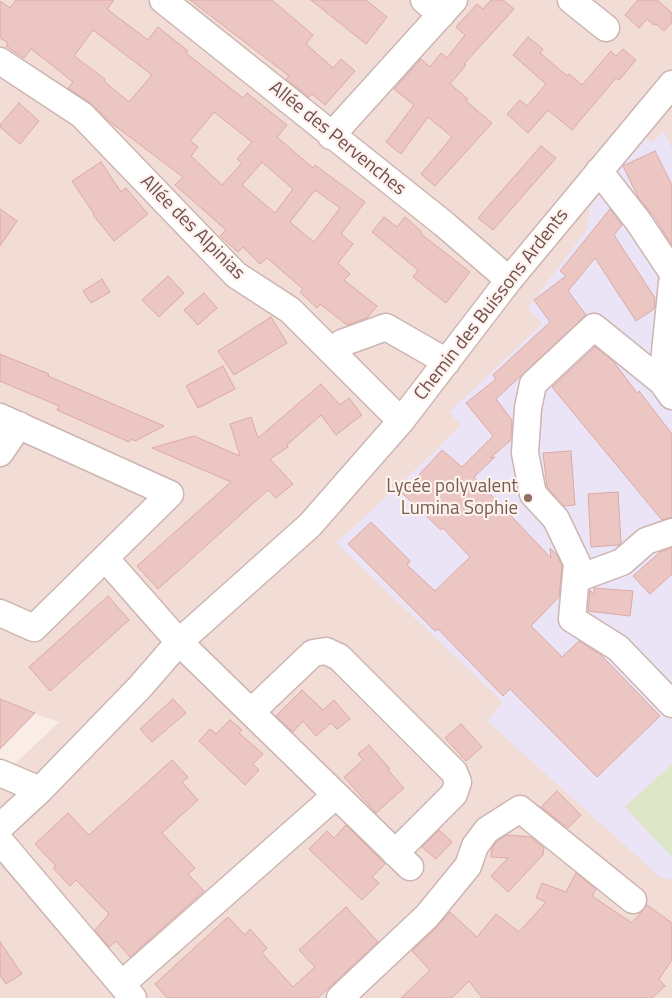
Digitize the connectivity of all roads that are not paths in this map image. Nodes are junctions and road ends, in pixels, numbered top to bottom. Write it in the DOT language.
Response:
graph roads {
  1 [pos="163,0"];
  2 [pos="571,0"];
  3 [pos="439,5"];
  4 [pos="606,28"];
  5 [pos="0,61"];
  6 [pos="672,84"];
  7 [pos="332,136"];
  8 [pos="599,171"];
  9 [pos="672,272"];
  10 [pos="509,280"];
  11 [pos="672,283"];
  12 [pos="336,355"];
  13 [pos="447,362"];
  14 [pos="667,389"];
  15 [pos="9,421"];
  16 [pos="401,421"];
  17 [pos="0,453"];
  18 [pos="672,532"];
  19 [pos="105,558"];
  20 [pos="576,579"];
  21 [pos="0,613"];
  22 [pos="179,642"];
  23 [pos="672,704"];
  24 [pos="251,712"];
  25 [pos="0,773"];
  26 [pos="40,790"];
  27 [pos="336,795"];
  28 [pos="0,827"];
  29 [pos="0,841"];
  30 [pos="632,900"];
  31 [pos="127,991"];
  32 [pos="340,998"];
  1 -- 7 [label="street, Allée des Pervenches"];
  2 -- 4 [label="street"];
  3 -- 7 [label="street"];
  5 -- 12 [label="street, Allée des Alpinias"];
  6 -- 8 [label="street, Chemin des Buissons Ardents"];
  7 -- 10 [label="street, Allée des Pervenches"];
  8 -- 9 [label="street"];
  8 -- 10 [label="street, Chemin des Buissons Ardents"];
  10 -- 13 [label="street, Chemin des Buissons Ardents"];
  11 -- 14 [label="street"];
  12 -- 13 [label="street"];
  12 -- 16 [label="street, Allée des Alpinias"];
  13 -- 16 [label="street, Chemin des Buissons Ardents"];
  14 -- 20 [label="street"];
  15 -- 17 [label="street"];
  15 -- 19 [label="street"];
  16 -- 22 [label="street, Chemin des Buissons Ardents"];
  18 -- 20 [label="street"];
  19 -- 21 [label="street"];
  19 -- 22 [label="street"];
  20 -- 23 [label="street"];
  22 -- 24 [label="street"];
  22 -- 26 [label="street, Chemin des Buissons Ardents"];
  24 -- 27 [label="street"];
  24 -- 27 [label="street"];
  25 -- 26 [label="street"];
  26 -- 28 [label="street, Chemin des Buissons Ardents"];
  27 -- 31 [label="street"];
  29 -- 31 [label="street"];
  30 -- 32 [label="street"];
}
